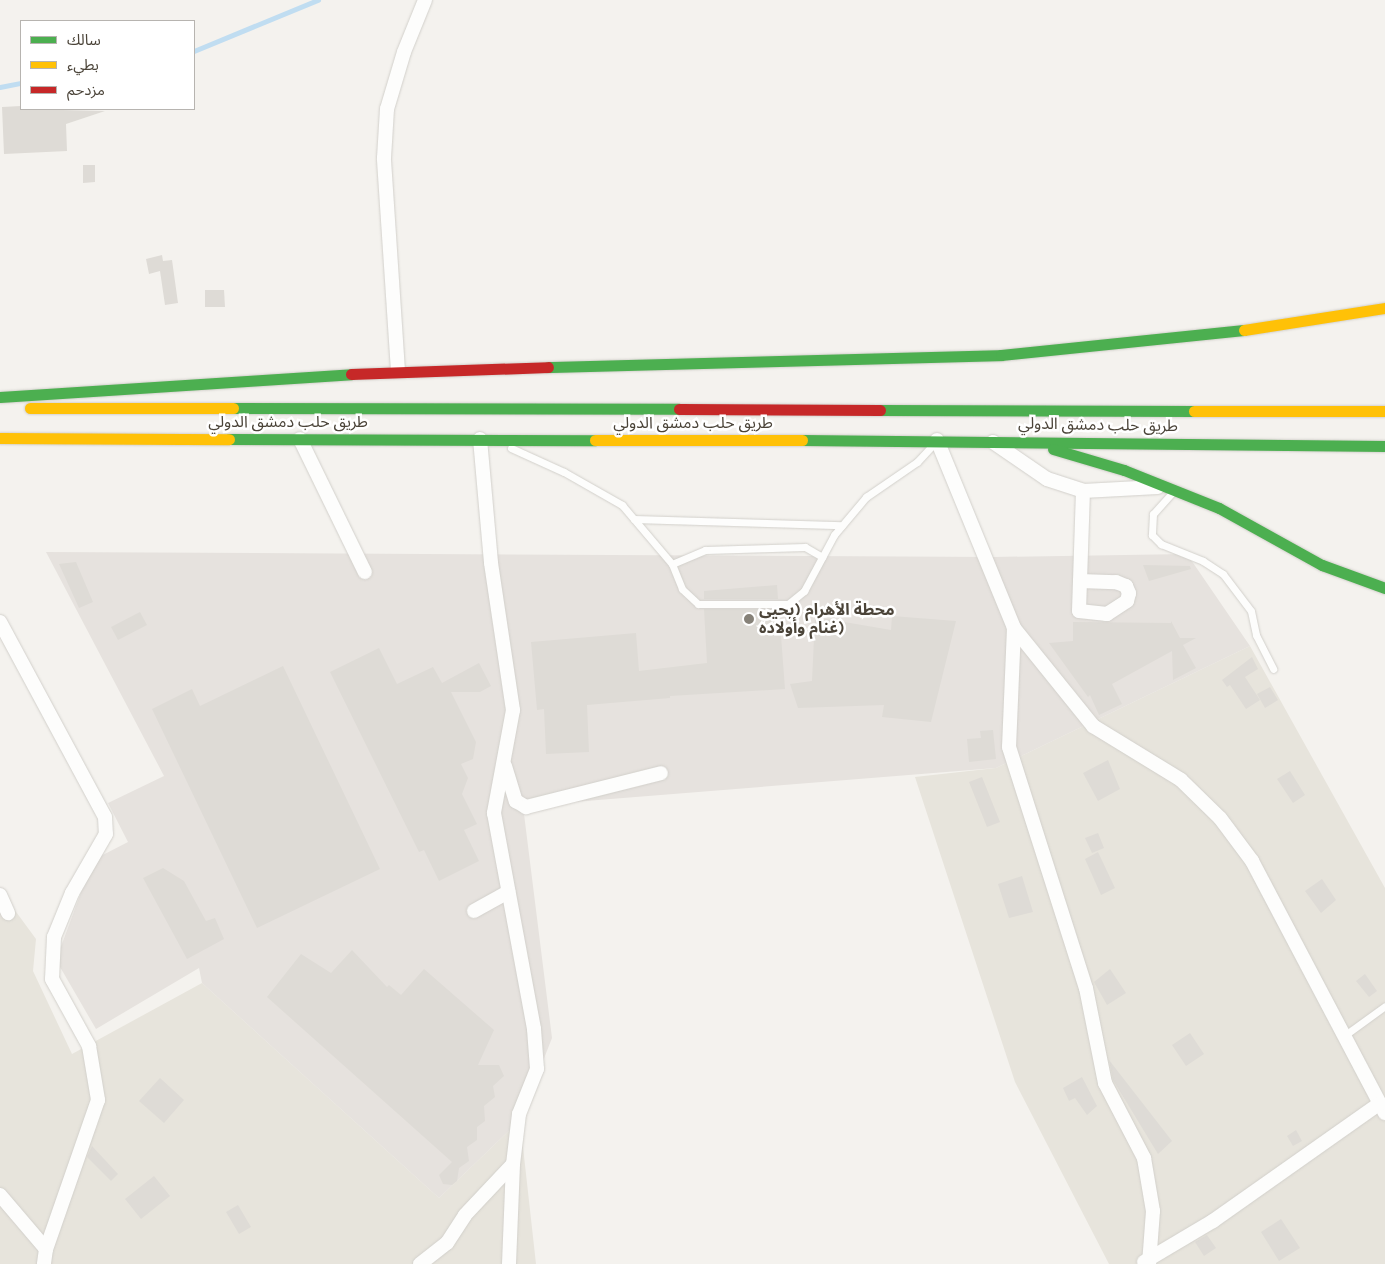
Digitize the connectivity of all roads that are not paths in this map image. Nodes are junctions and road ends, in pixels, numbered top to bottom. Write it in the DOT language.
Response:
graph roads {
  1 [pos="425,0"];
  2 [pos="1385,308"];
  3 [pos="398,371"];
  4 [pos="0,397"];
  5 [pos="0,408"];
  6 [pos="1385,411"];
  7 [pos="0,438"];
  8 [pos="300,438"];
  9 [pos="487,439"];
  10 [pos="937,440"];
  11 [pos="990,440"];
  12 [pos="1024,440"];
  13 [pos="1385,446"];
  14 [pos="1170,488"];
  15 [pos="1083,491"];
  16 [pos="634,519"];
  17 [pos="842,525"];
  18 [pos="822,557"];
  19 [pos="672,564"];
  20 [pos="365,572"];
  21 [pos="1080,581"];
  22 [pos="1385,588"];
  23 [pos="0,622"];
  24 [pos="1014,628"];
  25 [pos="1274,669"];
  26 [pos="504,760"];
  27 [pos="661,773"];
  28 [pos="508,892"];
  29 [pos="0,895"];
  30 [pos="474,911"];
  31 [pos="8,913"];
  32 [pos="1385,1006"];
  33 [pos="1345,1035"];
  34 [pos="1383,1108"];
  35 [pos="513,1164"];
  36 [pos="0,1195"];
  37 [pos="46,1249"];
  38 [pos="1147,1262"];
  39 [pos="44,1264"];
  40 [pos="420,1264"];
  41 [pos="510,1264"];
  1 -- 3 [label="street"];
  2 -- 3 [label="highway"];
  3 -- 4 [label="highway"];
  5 -- 6 [label="highway, طريق حلب دمشق الدولي"];
  7 -- 8 [label="highway, طريق حلب دمشق الدولي"];
  8 -- 9 [label="highway, طريق حلب دمشق الدولي"];
  8 -- 20 [label="street"];
  9 -- 10 [label="highway, طريق حلب دمشق الدولي"];
  9 -- 16 [label="lane"];
  9 -- 26 [label="street"];
  10 -- 11 [label="highway, طريق حلب دمشق الدولي"];
  10 -- 17 [label="lane"];
  10 -- 24 [label="street"];
  11 -- 12 [label="highway, طريق حلب دمشق الدولي"];
  11 -- 15 [label="street"];
  12 -- 13 [label="highway, طريق حلب دمشق الدولي"];
  12 -- 14 [label="highway"];
  14 -- 15 [label="street"];
  14 -- 22 [label="highway"];
  14 -- 25 [label="lane"];
  15 -- 21 [label="street"];
  16 -- 17 [label="lane"];
  16 -- 19 [label="lane"];
  17 -- 18 [label="lane"];
  18 -- 19 [label="lane"];
  18 -- 19 [label="lane"];
  23 -- 37 [label="street"];
  24 -- 33 [label="street"];
  24 -- 38 [label="street"];
  26 -- 27 [label="street"];
  26 -- 28 [label="street"];
  28 -- 30 [label="street"];
  28 -- 35 [label="street"];
  29 -- 31 [label="street"];
  32 -- 33 [label="lane"];
  33 -- 34 [label="street"];
  34 -- 38 [label="street"];
  35 -- 40 [label="street"];
  35 -- 41 [label="street"];
  36 -- 37 [label="street"];
  37 -- 39 [label="street"];
}
